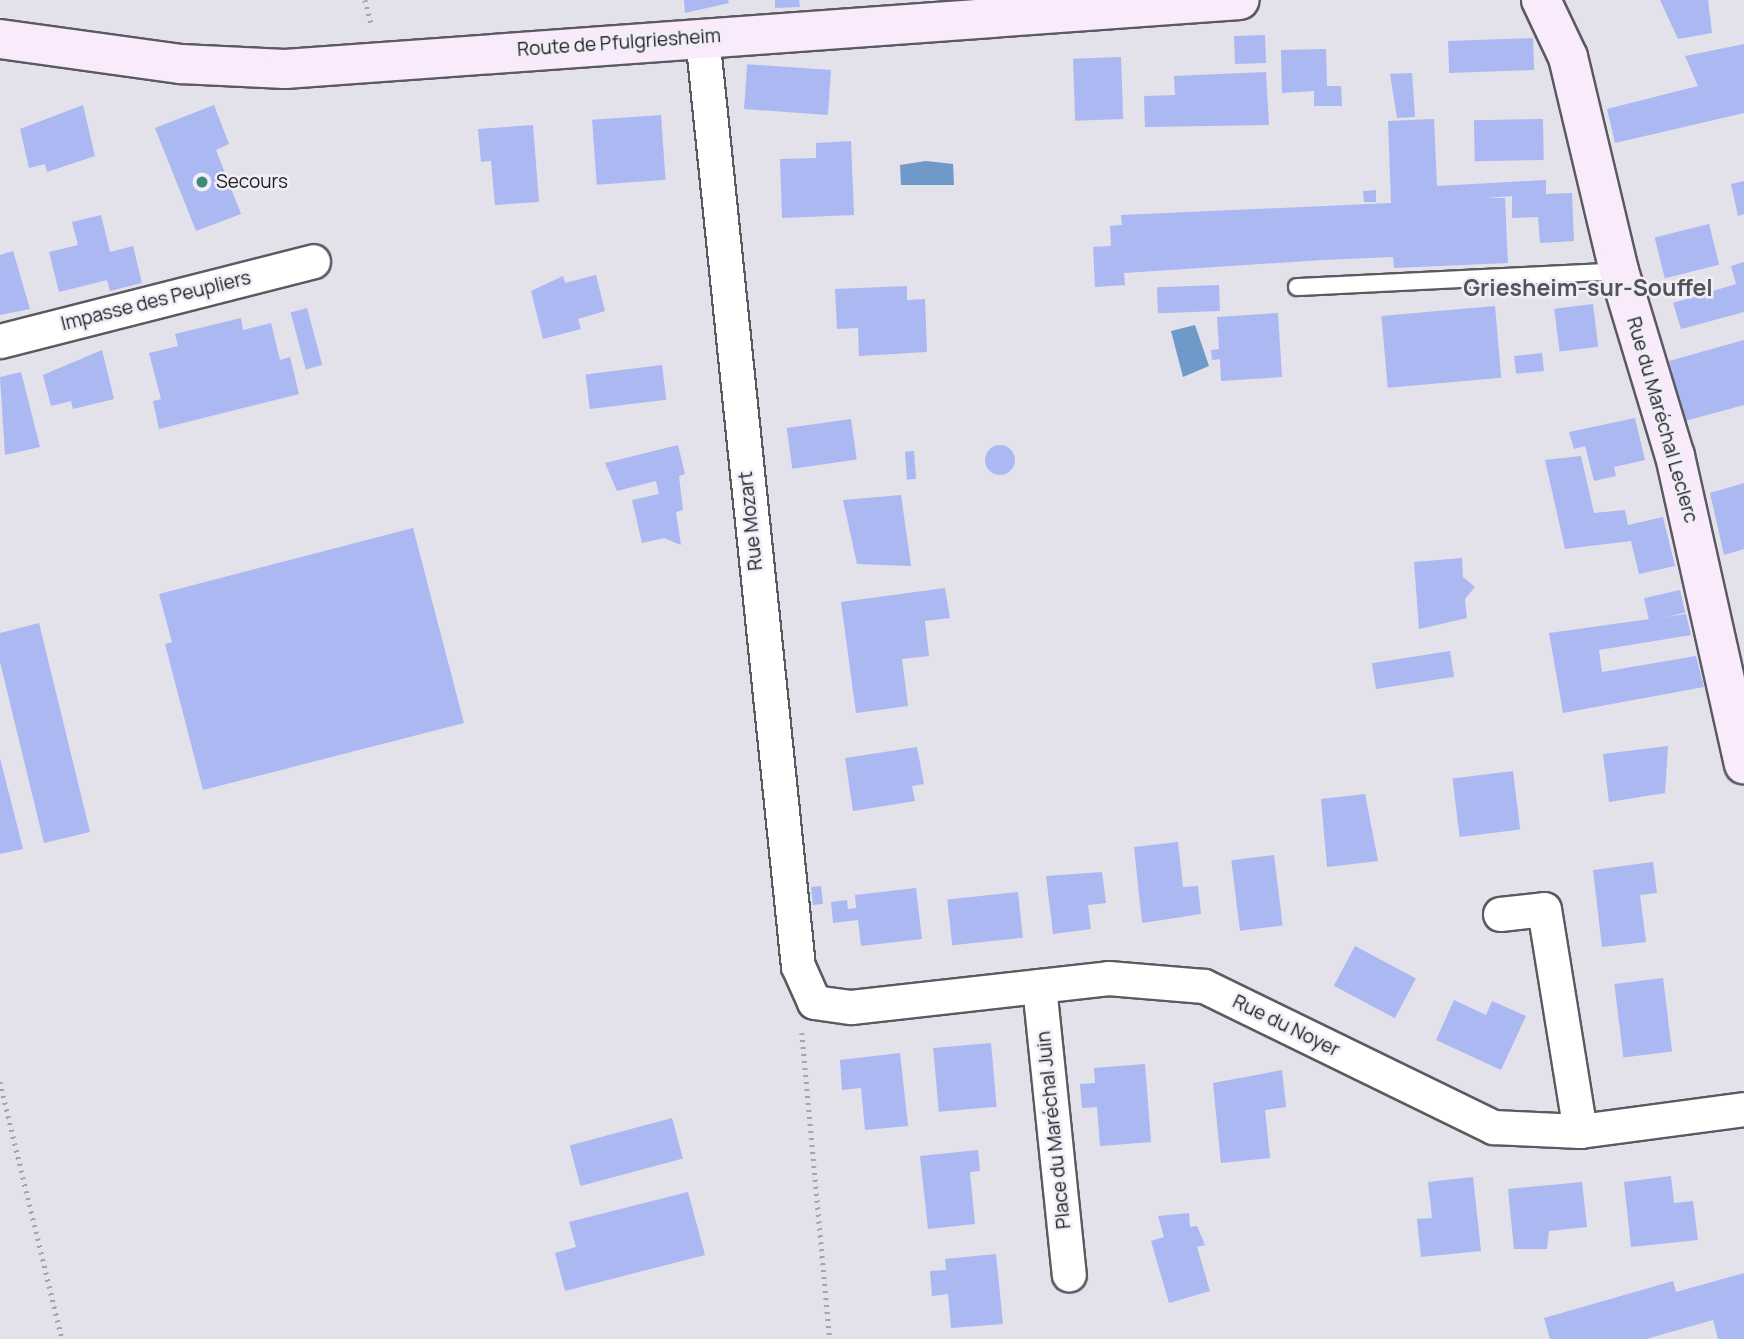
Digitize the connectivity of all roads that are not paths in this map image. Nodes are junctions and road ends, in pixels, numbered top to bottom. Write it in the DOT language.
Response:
graph roads {
  1 [pos="1240,0"];
  2 [pos="1541,0"];
  3 [pos="702,36"];
  4 [pos="0,38"];
  5 [pos="313,261"];
  6 [pos="1619,271"];
  7 [pos="1297,287"];
  8 [pos="0,341"];
  9 [pos="1744,764"];
  10 [pos="1500,914"];
  11 [pos="1039,986"];
  12 [pos="814,1002"];
  13 [pos="1744,1109"];
  14 [pos="1580,1131"];
  15 [pos="1069,1274"];
  1 -- 3 [label="street, Route de Pfulgriesheim"];
  2 -- 6 [label="street, Rue du Maréchal Leclerc"];
  3 -- 4 [label="street, Route de Pfulgriesheim"];
  3 -- 12 [label="street, Rue Mozart"];
  5 -- 8 [label="street, Impasse des Peupliers"];
  6 -- 7 [label="lane"];
  6 -- 9 [label="street, Rue du Maréchal Leclerc"];
  10 -- 14 [label="street"];
  11 -- 12 [label="street, Rue du Noyer"];
  11 -- 14 [label="street, Rue du Noyer"];
  11 -- 15 [label="street, Place du Maréchal Juin"];
  13 -- 14 [label="street, Rue du Noyer"];
}
